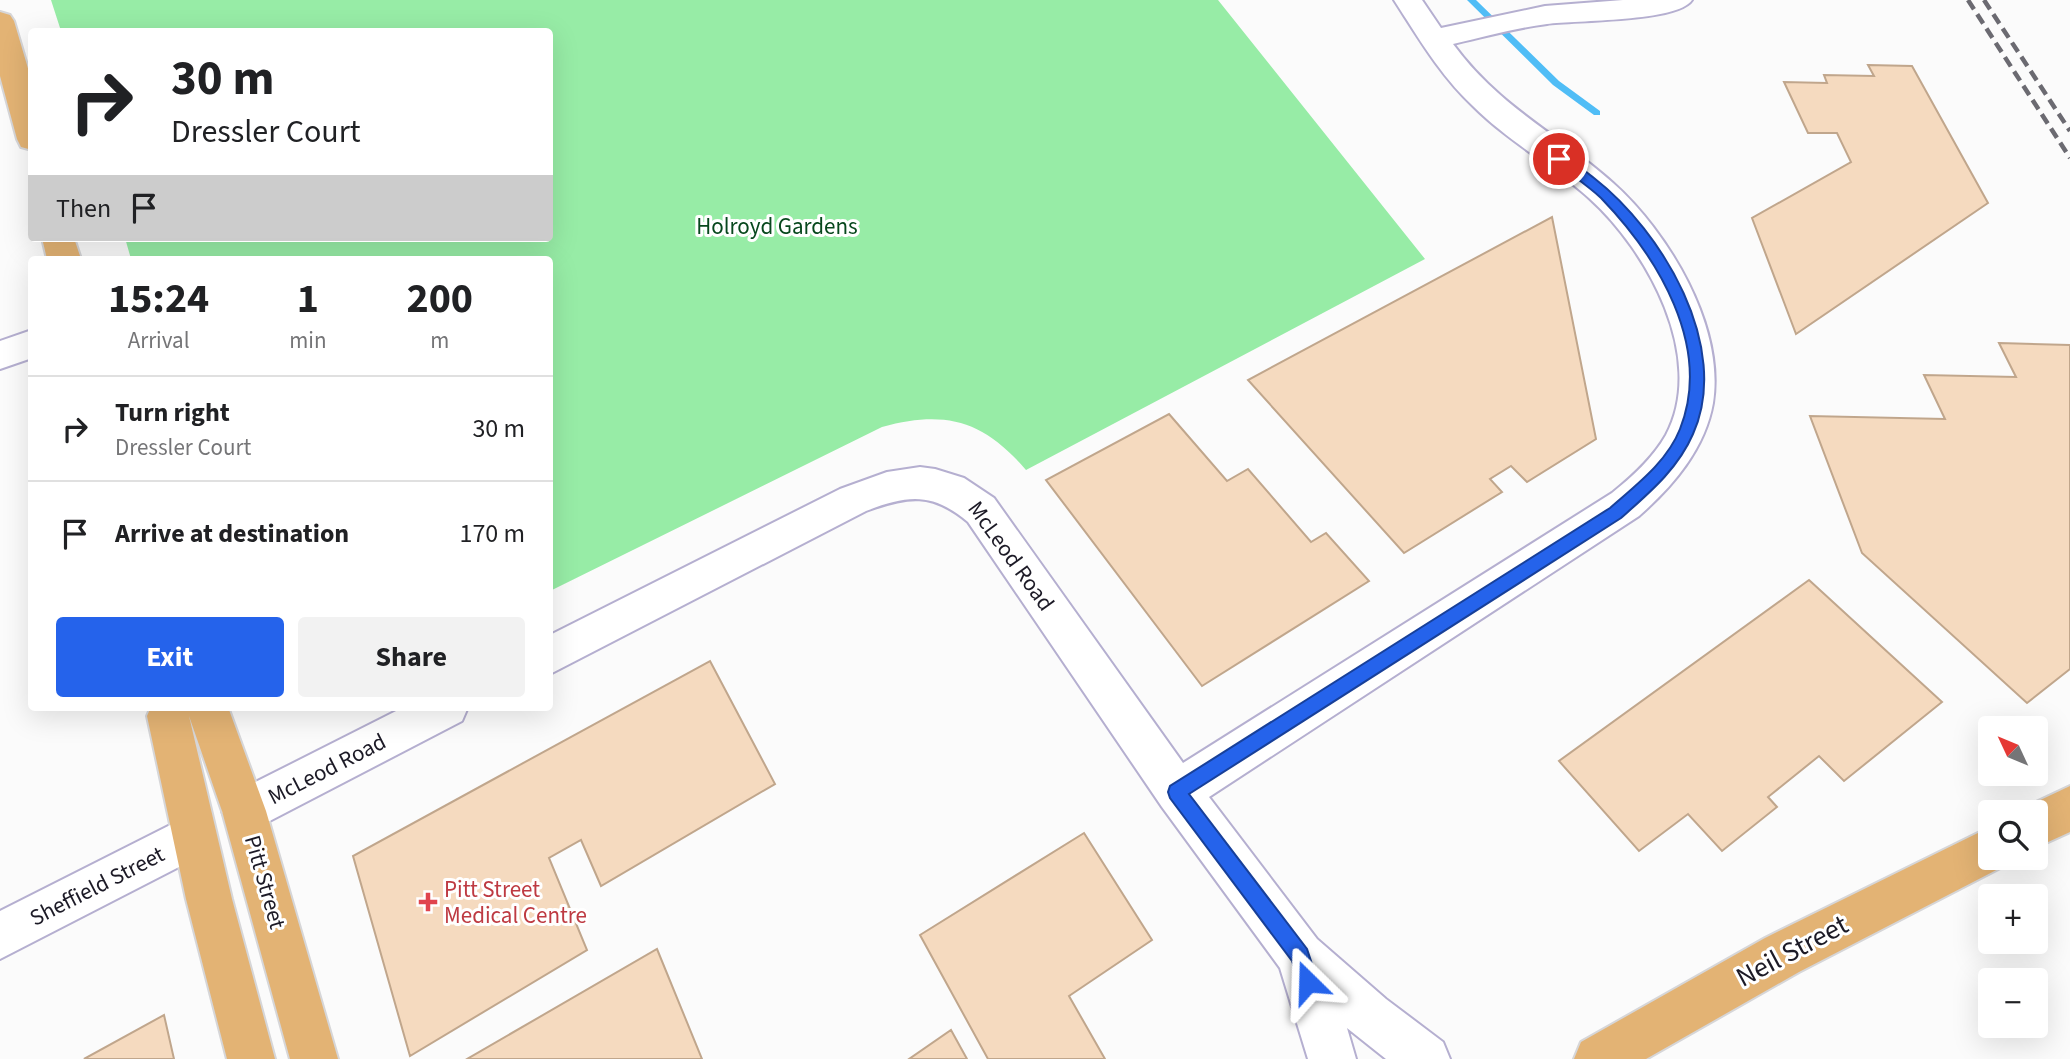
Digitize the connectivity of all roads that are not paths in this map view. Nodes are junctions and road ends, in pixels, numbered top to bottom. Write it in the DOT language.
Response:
graph roads {
  1 [pos="1408,0"];
  2 [pos="1678,0"];
  3 [pos="0,22"];
  4 [pos="1433,39"];
  5 [pos="28,124"];
  6 [pos="28,344"];
  7 [pos="0,355"];
  8 [pos="553,653"];
  9 [pos="170,711"];
  10 [pos="208,711"];
  11 [pos="439,711"];
  12 [pos="1177,792"];
  13 [pos="2070,808"];
  14 [pos="244,811"];
  15 [pos="2048,819"];
  16 [pos="194,835"];
  17 [pos="1978,855"];
  18 [pos="0,936"];
  19 [pos="1300,956"];
  20 [pos="251,1059"];
  21 [pos="314,1059"];
  22 [pos="1332,1059"];
  23 [pos="1426,1059"];
  24 [pos="1598,1059"];
  1 -- 4 [label="street"];
  2 -- 4 [label="street"];
  3 -- 5 [label="main road"];
  4 -- 12 [label="street"];
  6 -- 7 [label="street"];
  8 -- 12 [label="street, McLeod Road"];
  9 -- 16 [label="main road"];
  10 -- 14 [label="main road, Pitt Street"];
  11 -- 14 [label="street, McLeod Road"];
  12 -- 19 [label="street, McLeod Road"];
  13 -- 15 [label="main road"];
  14 -- 21 [label="main road, Pitt Street"];
  16 -- 18 [label="street, Sheffield Street"];
  16 -- 20 [label="main road"];
  17 -- 24 [label="main road, Neil Street"];
  19 -- 22 [label="street, McLeod Road"];
  19 -- 23 [label="street, McLeod Road"];
}
